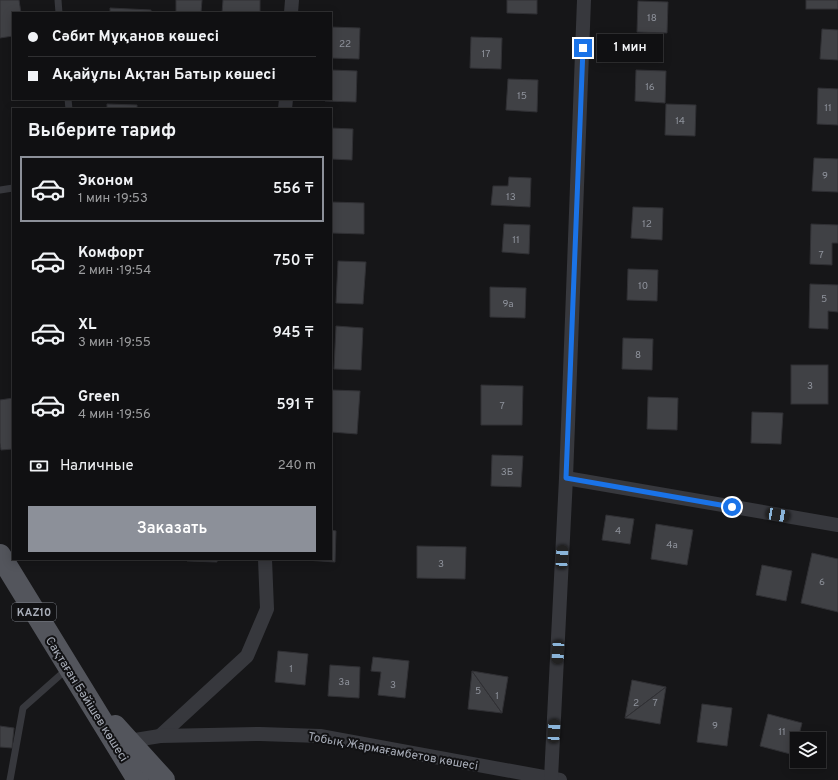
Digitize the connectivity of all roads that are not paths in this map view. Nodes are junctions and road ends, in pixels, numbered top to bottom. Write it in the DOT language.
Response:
graph roads {
  1 [pos="58,0"];
  2 [pos="292,0"];
  3 [pos="584,0"];
  4 [pos="59,12"];
  5 [pos="291,12"];
  6 [pos="12,188"];
  7 [pos="0,190"];
  8 [pos="566,478"];
  9 [pos="838,525"];
  10 [pos="0,555"];
  11 [pos="265,560"];
  12 [pos="69,668"];
  13 [pos="85,695"];
  14 [pos="160,736"];
  15 [pos="129,741"];
  16 [pos="531,778"];
  17 [pos="556,779"];
  18 [pos="10,780"];
  19 [pos="138,780"];
  20 [pos="164,780"];
  1 -- 4 [label="lane"];
  2 -- 5 [label="street"];
  3 -- 8 [label="street"];
  6 -- 7 [label="lane"];
  8 -- 9 [label="street"];
  8 -- 17 [label="street"];
  10 -- 12 [label="main road, Сақтаған Бәйішев көшесі / KAZ10"];
  11 -- 14 [label="street"];
  12 -- 13 [label="main road, Сақтаған Бәйішев көшесі / KAZ10"];
  12 -- 18 [label="lane"];
  13 -- 15 [label="main road, KAZ10"];
  13 -- 19 [label="main road, Сақтаған Бәйішев көшесі / KAZ10"];
  14 -- 15 [label="street, Тобық Жармағамбетов көшесі"];
  14 -- 16 [label="street, Тобық Жармағамбетов көшесі"];
  15 -- 20 [label="main road, KAZ10"];
  16 -- 17 [label="street, Тобық Жармағамбетов көшесі"];
}
